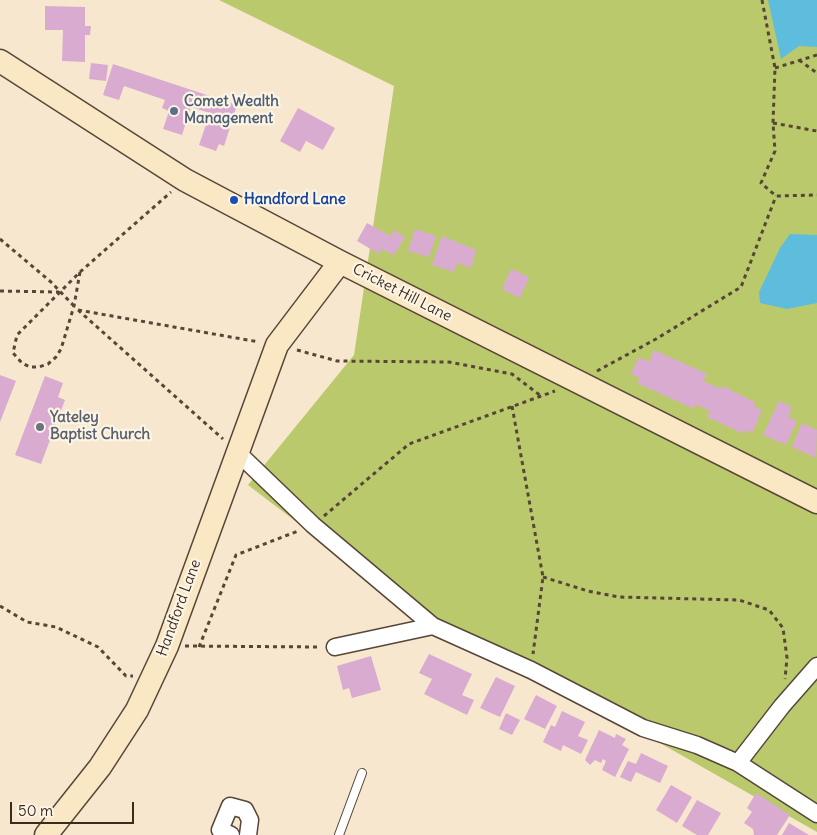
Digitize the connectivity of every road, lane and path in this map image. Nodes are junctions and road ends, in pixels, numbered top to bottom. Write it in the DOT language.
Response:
graph roads {
  1 [pos="762,0"];
  2 [pos="817,55"];
  3 [pos="798,60"];
  4 [pos="0,61"];
  5 [pos="775,68"];
  6 [pos="817,73"];
  7 [pos="773,123"];
  8 [pos="817,131"];
  9 [pos="185,180"];
  10 [pos="817,195"];
  11 [pos="776,196"];
  12 [pos="0,239"];
  13 [pos="340,262"];
  14 [pos="80,272"];
  15 [pos="0,291"];
  16 [pos="60,292"];
  17 [pos="74,306"];
  18 [pos="78,310"];
  19 [pos="277,345"];
  20 [pos="576,382"];
  21 [pos="512,406"];
  22 [pos="236,452"];
  23 [pos="817,502"];
  24 [pos="313,525"];
  25 [pos="543,577"];
  26 [pos="0,606"];
  27 [pos="433,626"];
  28 [pos="166,646"];
  29 [pos="199,647"];
  30 [pos="335,647"];
  31 [pos="817,666"];
  32 [pos="531,670"];
  33 [pos="152,677"];
  34 [pos="782,706"];
  35 [pos="738,763"];
  36 [pos="362,773"];
  37 [pos="817,814"];
  38 [pos="46,835"];
  39 [pos="231,835"];
  40 [pos="248,835"];
  41 [pos="339,835"];
  1 -- 5 [label="path"];
  2 -- 3 [label="path"];
  3 -- 5 [label="path"];
  3 -- 6 [label="path"];
  4 -- 9 [label="street, Cricket Hill Lane"];
  5 -- 7 [label="path"];
  7 -- 8 [label="path"];
  7 -- 11 [label="path"];
  9 -- 13 [label="street, Cricket Hill Lane"];
  9 -- 14 [label="path"];
  10 -- 11 [label="path"];
  11 -- 20 [label="path"];
  12 -- 16 [label="path"];
  13 -- 19 [label="street, Handford Lane"];
  13 -- 20 [label="street, Cricket Hill Lane"];
  14 -- 16 [label="path"];
  14 -- 17 [label="path"];
  15 -- 16 [label="path"];
  16 -- 17 [label="path"];
  16 -- 17 [label="path"];
  17 -- 18 [label="path"];
  18 -- 19 [label="path"];
  18 -- 22 [label="path"];
  19 -- 21 [label="path"];
  19 -- 22 [label="street, Handford Lane"];
  20 -- 23 [label="street, Cricket Hill Lane"];
  21 -- 24 [label="path"];
  21 -- 25 [label="path"];
  22 -- 24 [label="street"];
  22 -- 28 [label="street, Handford Lane"];
  24 -- 27 [label="street"];
  24 -- 29 [label="path"];
  25 -- 32 [label="path"];
  25 -- 34 [label="path"];
  26 -- 33 [label="path"];
  27 -- 30 [label="street"];
  27 -- 32 [label="street"];
  28 -- 29 [label="path"];
  28 -- 33 [label="street, Handford Lane"];
  29 -- 30 [label="path"];
  31 -- 34 [label="street"];
  32 -- 35 [label="street"];
  33 -- 38 [label="street, Handford Lane"];
  34 -- 35 [label="street"];
  35 -- 37 [label="street"];
  36 -- 41 [label="lane"];
  39 -- 40 [label="street"];
}
